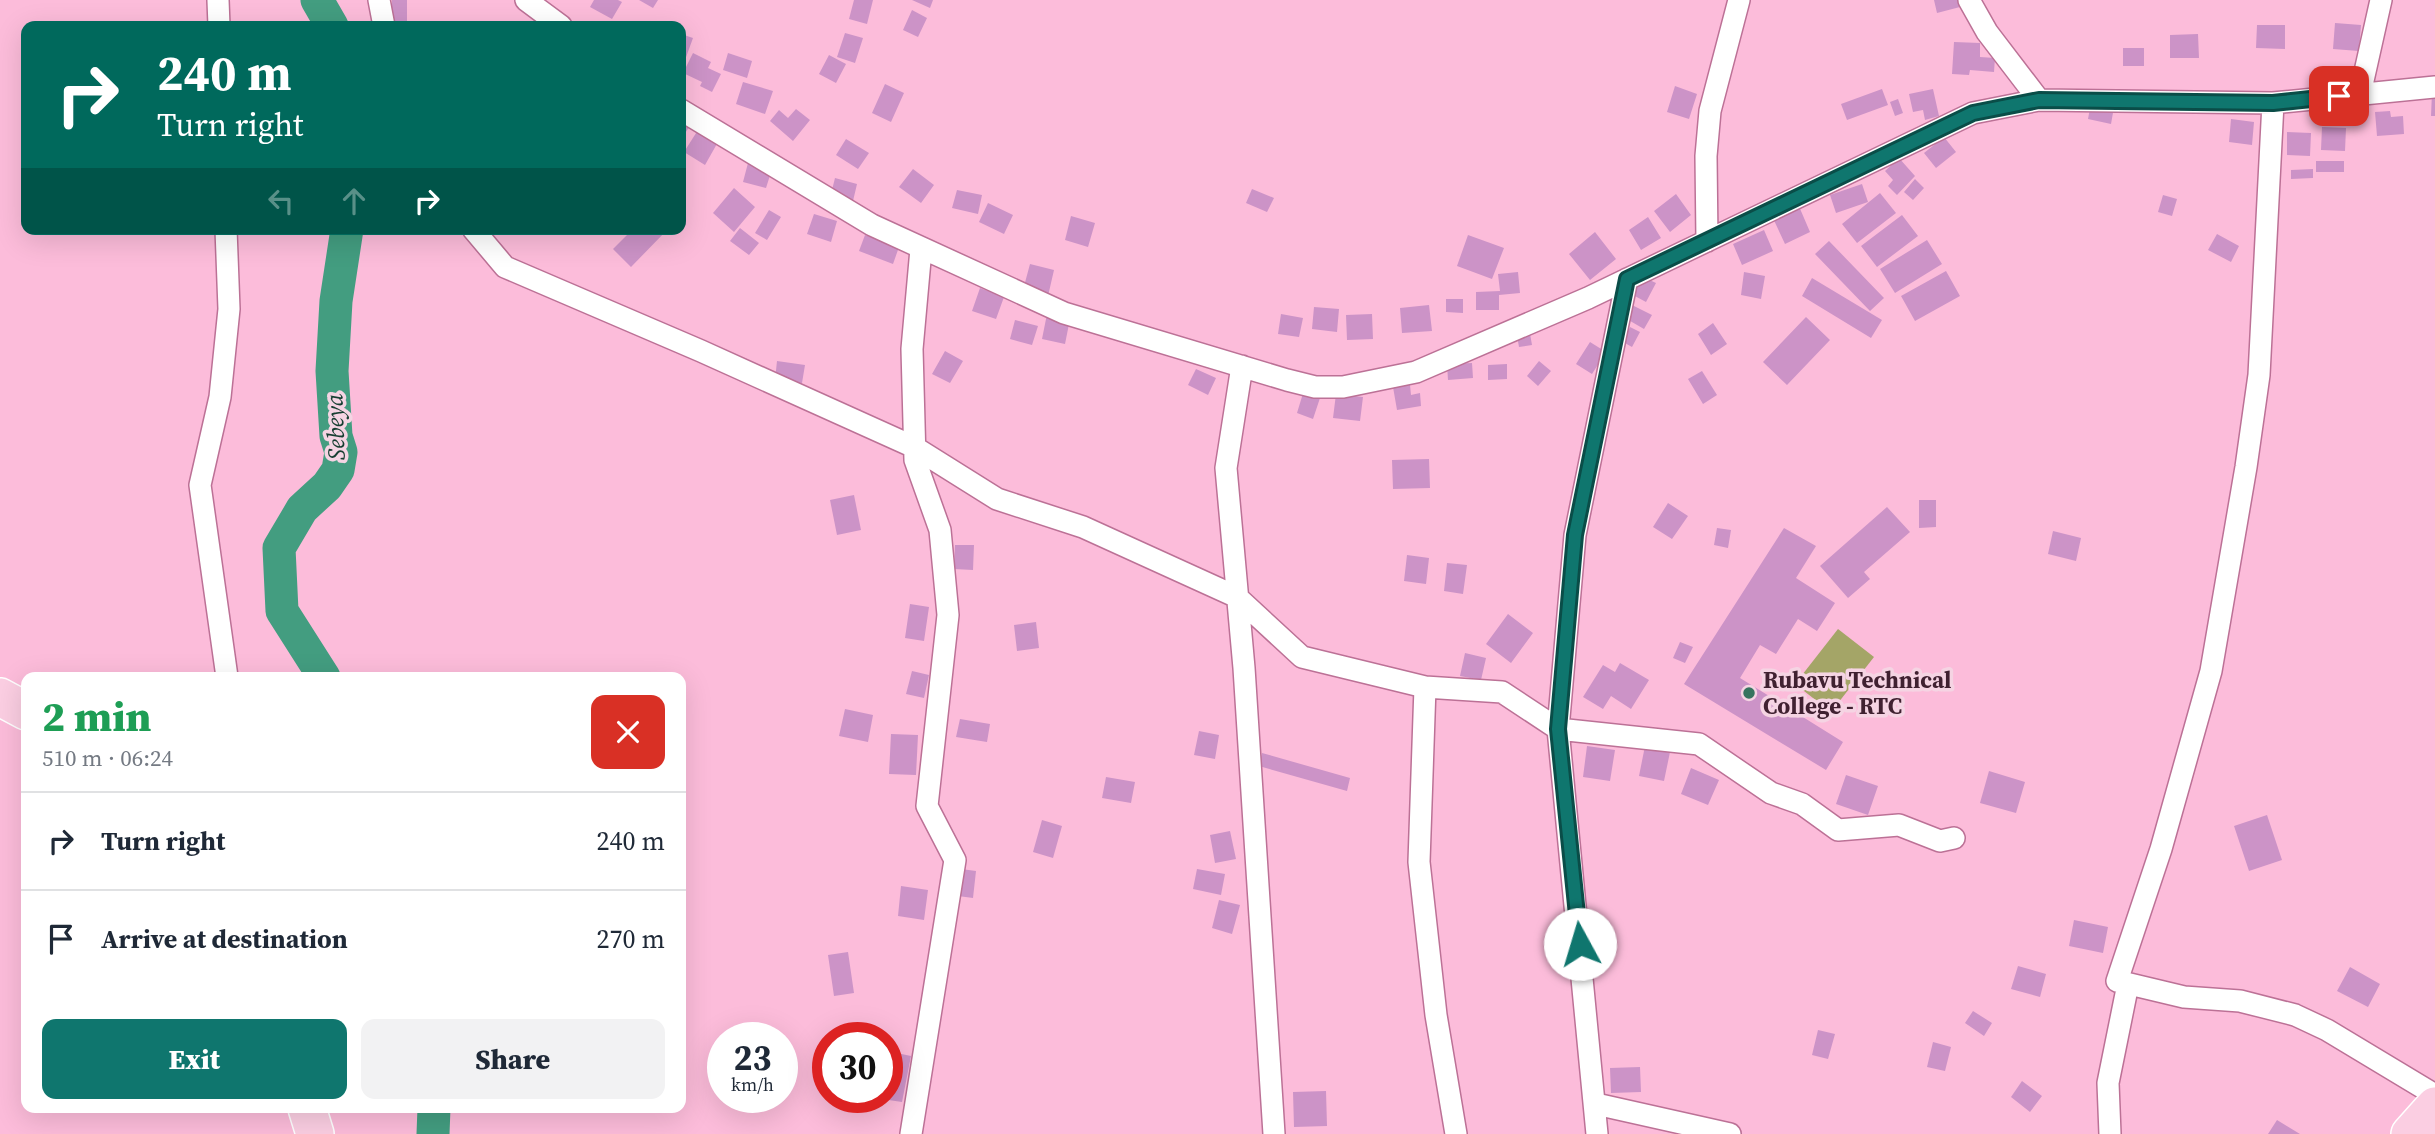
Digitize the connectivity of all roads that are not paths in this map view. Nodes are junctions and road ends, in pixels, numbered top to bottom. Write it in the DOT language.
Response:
graph roads {
  1 [pos="218,0"];
  2 [pos="379,0"];
  3 [pos="526,0"];
  4 [pos="1739,0"];
  5 [pos="1969,0"];
  6 [pos="2381,0"];
  7 [pos="219,21"];
  8 [pos="383,21"];
  9 [pos="554,21"];
  10 [pos="2435,87"];
  11 [pos="2360,94"];
  12 [pos="2039,100"];
  13 [pos="2273,103"];
  14 [pos="686,113"];
  15 [pos="226,235"];
  16 [pos="478,235"];
  17 [pos="1707,241"];
  18 [pos="920,249"];
  19 [pos="1627,279"];
  20 [pos="1241,366"];
  21 [pos="914,447"];
  22 [pos="1237,597"];
  23 [pos="226,672"];
  24 [pos="1425,687"];
  25 [pos="0,696"];
  26 [pos="21,708"];
  27 [pos="1558,729"];
  28 [pos="1954,838"];
  29 [pos="2128,984"];
  30 [pos="2435,1095"];
  31 [pos="1596,1104"];
  32 [pos="2435,1106"];
  33 [pos="308,1113"];
  34 [pos="314,1134"];
  35 [pos="911,1134"];
  36 [pos="1274,1134"];
  37 [pos="1456,1134"];
  38 [pos="1597,1134"];
  39 [pos="1730,1134"];
  40 [pos="2110,1134"];
  41 [pos="2410,1134"];
  1 -- 7 [label="street"];
  2 -- 8 [label="street"];
  3 -- 9 [label="street"];
  4 -- 17 [label="street"];
  5 -- 12 [label="street"];
  6 -- 11 [label="street"];
  10 -- 11 [label="street"];
  11 -- 13 [label="street"];
  12 -- 13 [label="street"];
  12 -- 17 [label="street"];
  13 -- 29 [label="street"];
  14 -- 18 [label="street"];
  15 -- 23 [label="street"];
  16 -- 21 [label="street"];
  17 -- 19 [label="street"];
  18 -- 20 [label="street"];
  18 -- 21 [label="street"];
  19 -- 20 [label="street"];
  19 -- 27 [label="street"];
  20 -- 22 [label="street"];
  21 -- 22 [label="street"];
  21 -- 35 [label="street"];
  22 -- 24 [label="street"];
  22 -- 36 [label="street"];
  24 -- 27 [label="street"];
  24 -- 37 [label="street"];
  25 -- 26 [label="highway"];
  27 -- 28 [label="street"];
  27 -- 31 [label="street"];
  29 -- 30 [label="street"];
  29 -- 40 [label="street"];
  31 -- 38 [label="street"];
  31 -- 39 [label="street"];
  32 -- 41 [label="highway"];
  33 -- 34 [label="highway"];
}
